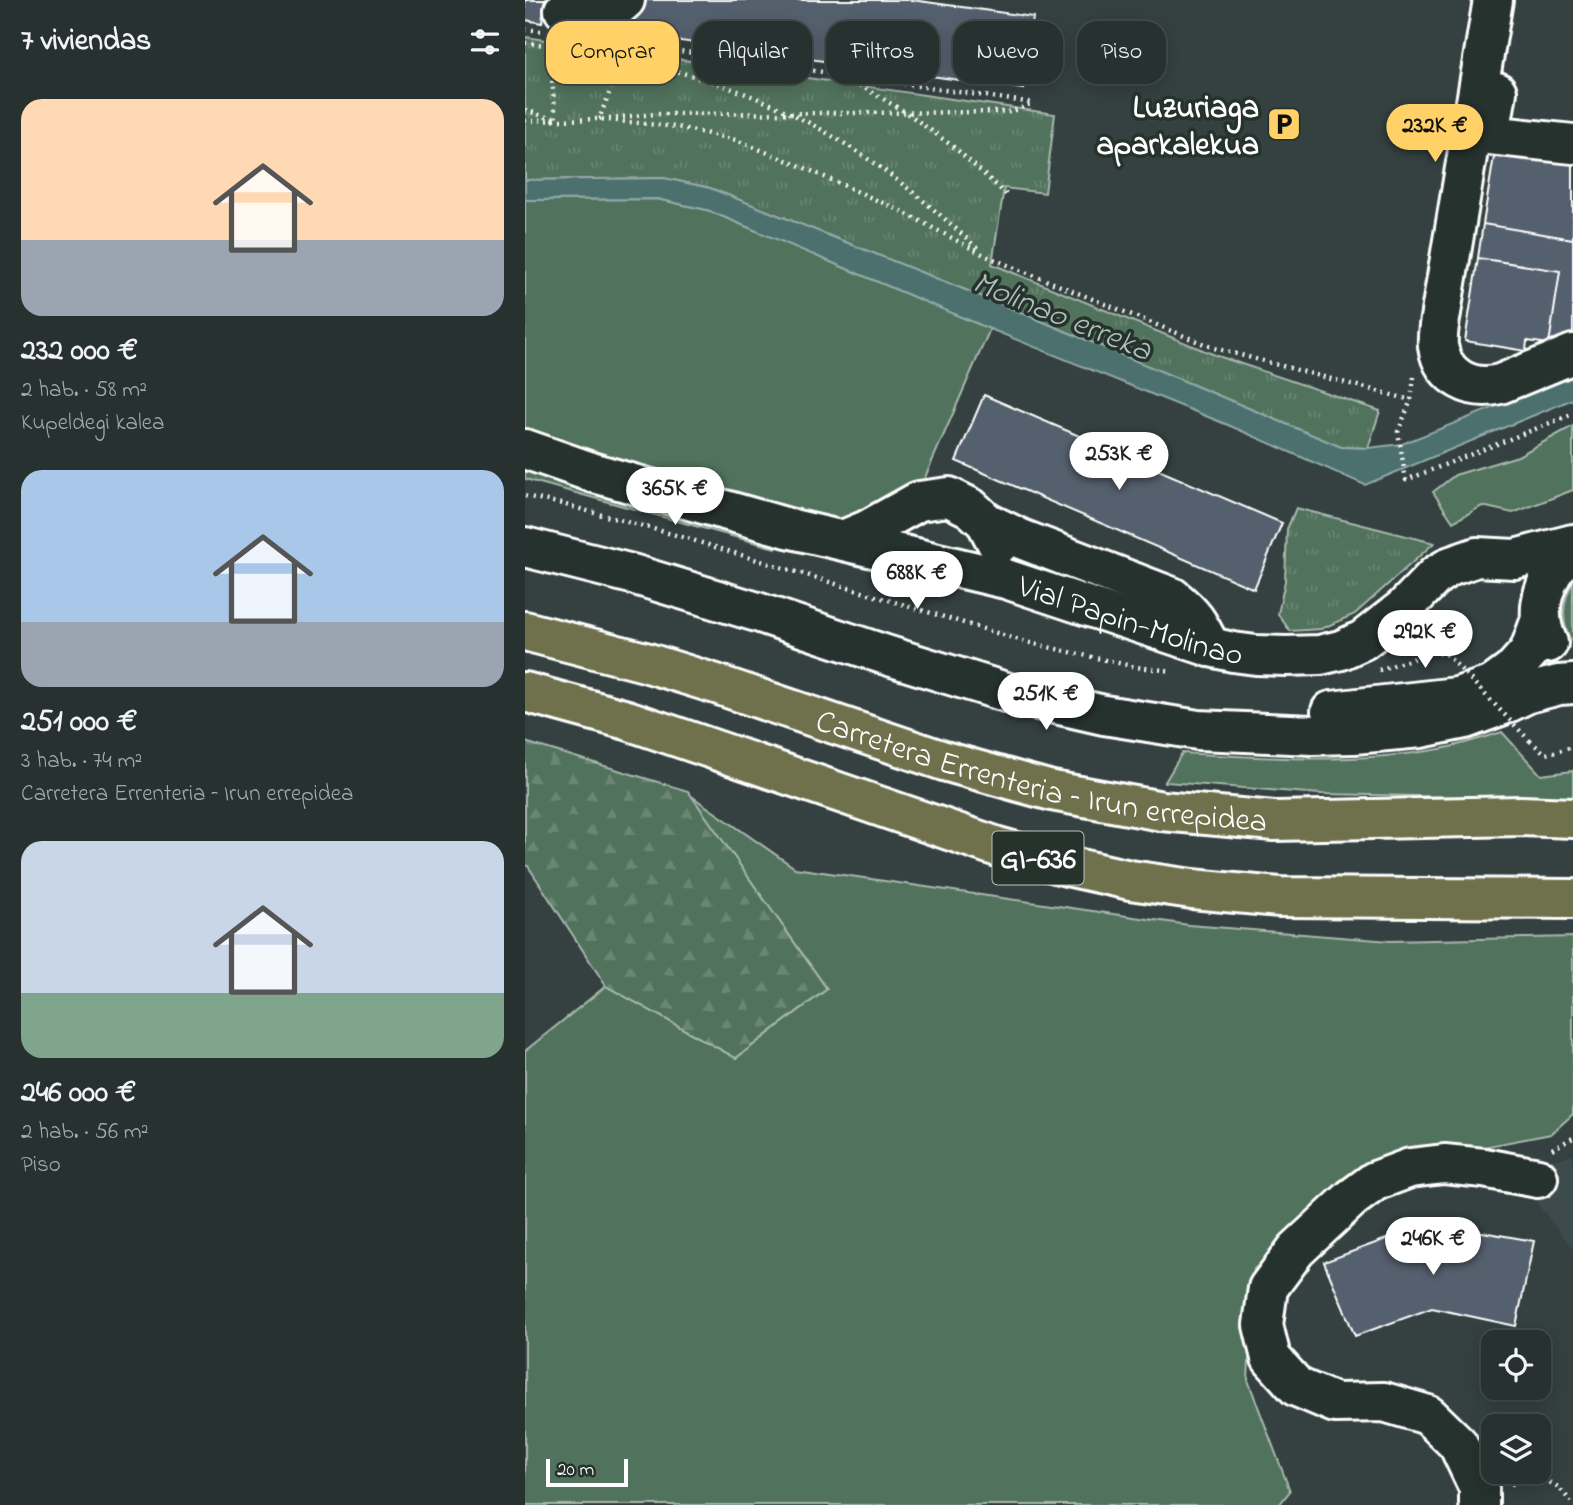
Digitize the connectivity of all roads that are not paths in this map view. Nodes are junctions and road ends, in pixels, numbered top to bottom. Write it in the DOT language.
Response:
graph roads {
  1 [pos="625,0"];
  2 [pos="1493,0"];
  3 [pos="1513,0"];
  4 [pos="564,9"];
  5 [pos="1573,144"];
  6 [pos="1573,354"];
  7 [pos="525,449"];
  8 [pos="986,522"];
  9 [pos="525,524"];
  10 [pos="843,540"];
  11 [pos="1573,546"];
  12 [pos="525,547"];
  13 [pos="1515,559"];
  14 [pos="1006,579"];
  15 [pos="1543,605"];
  16 [pos="525,631"];
  17 [pos="1210,647"];
  18 [pos="1573,674"];
  19 [pos="1573,684"];
  20 [pos="525,692"];
  21 [pos="1573,818"];
  22 [pos="1573,899"];
  23 [pos="1542,1165"];
  24 [pos="1493,1497"];
  1 -- 4 [label="street"];
  2 -- 6 [label="street"];
  3 -- 5 [label="street"];
  7 -- 10 [label="street, Vial Papin-Molinao"];
  8 -- 10 [label="street"];
  8 -- 14 [label="street"];
  8 -- 17 [label="street"];
  9 -- 15 [label="street"];
  10 -- 14 [label="street, Vial Papin-Molinao"];
  11 -- 13 [label="street, Vial Papin-Molinao"];
  11 -- 15 [label="street"];
  12 -- 19 [label="street"];
  13 -- 15 [label="street"];
  13 -- 17 [label="street, Vial Papin-Molinao"];
  14 -- 17 [label="street, Vial Papin-Molinao"];
  15 -- 18 [label="street"];
  16 -- 21 [label="main road, Carretera Errenteria – Irun errepidea / GI-636"];
  20 -- 22 [label="main road, GI-636"];
  23 -- 24 [label="street"];
}
